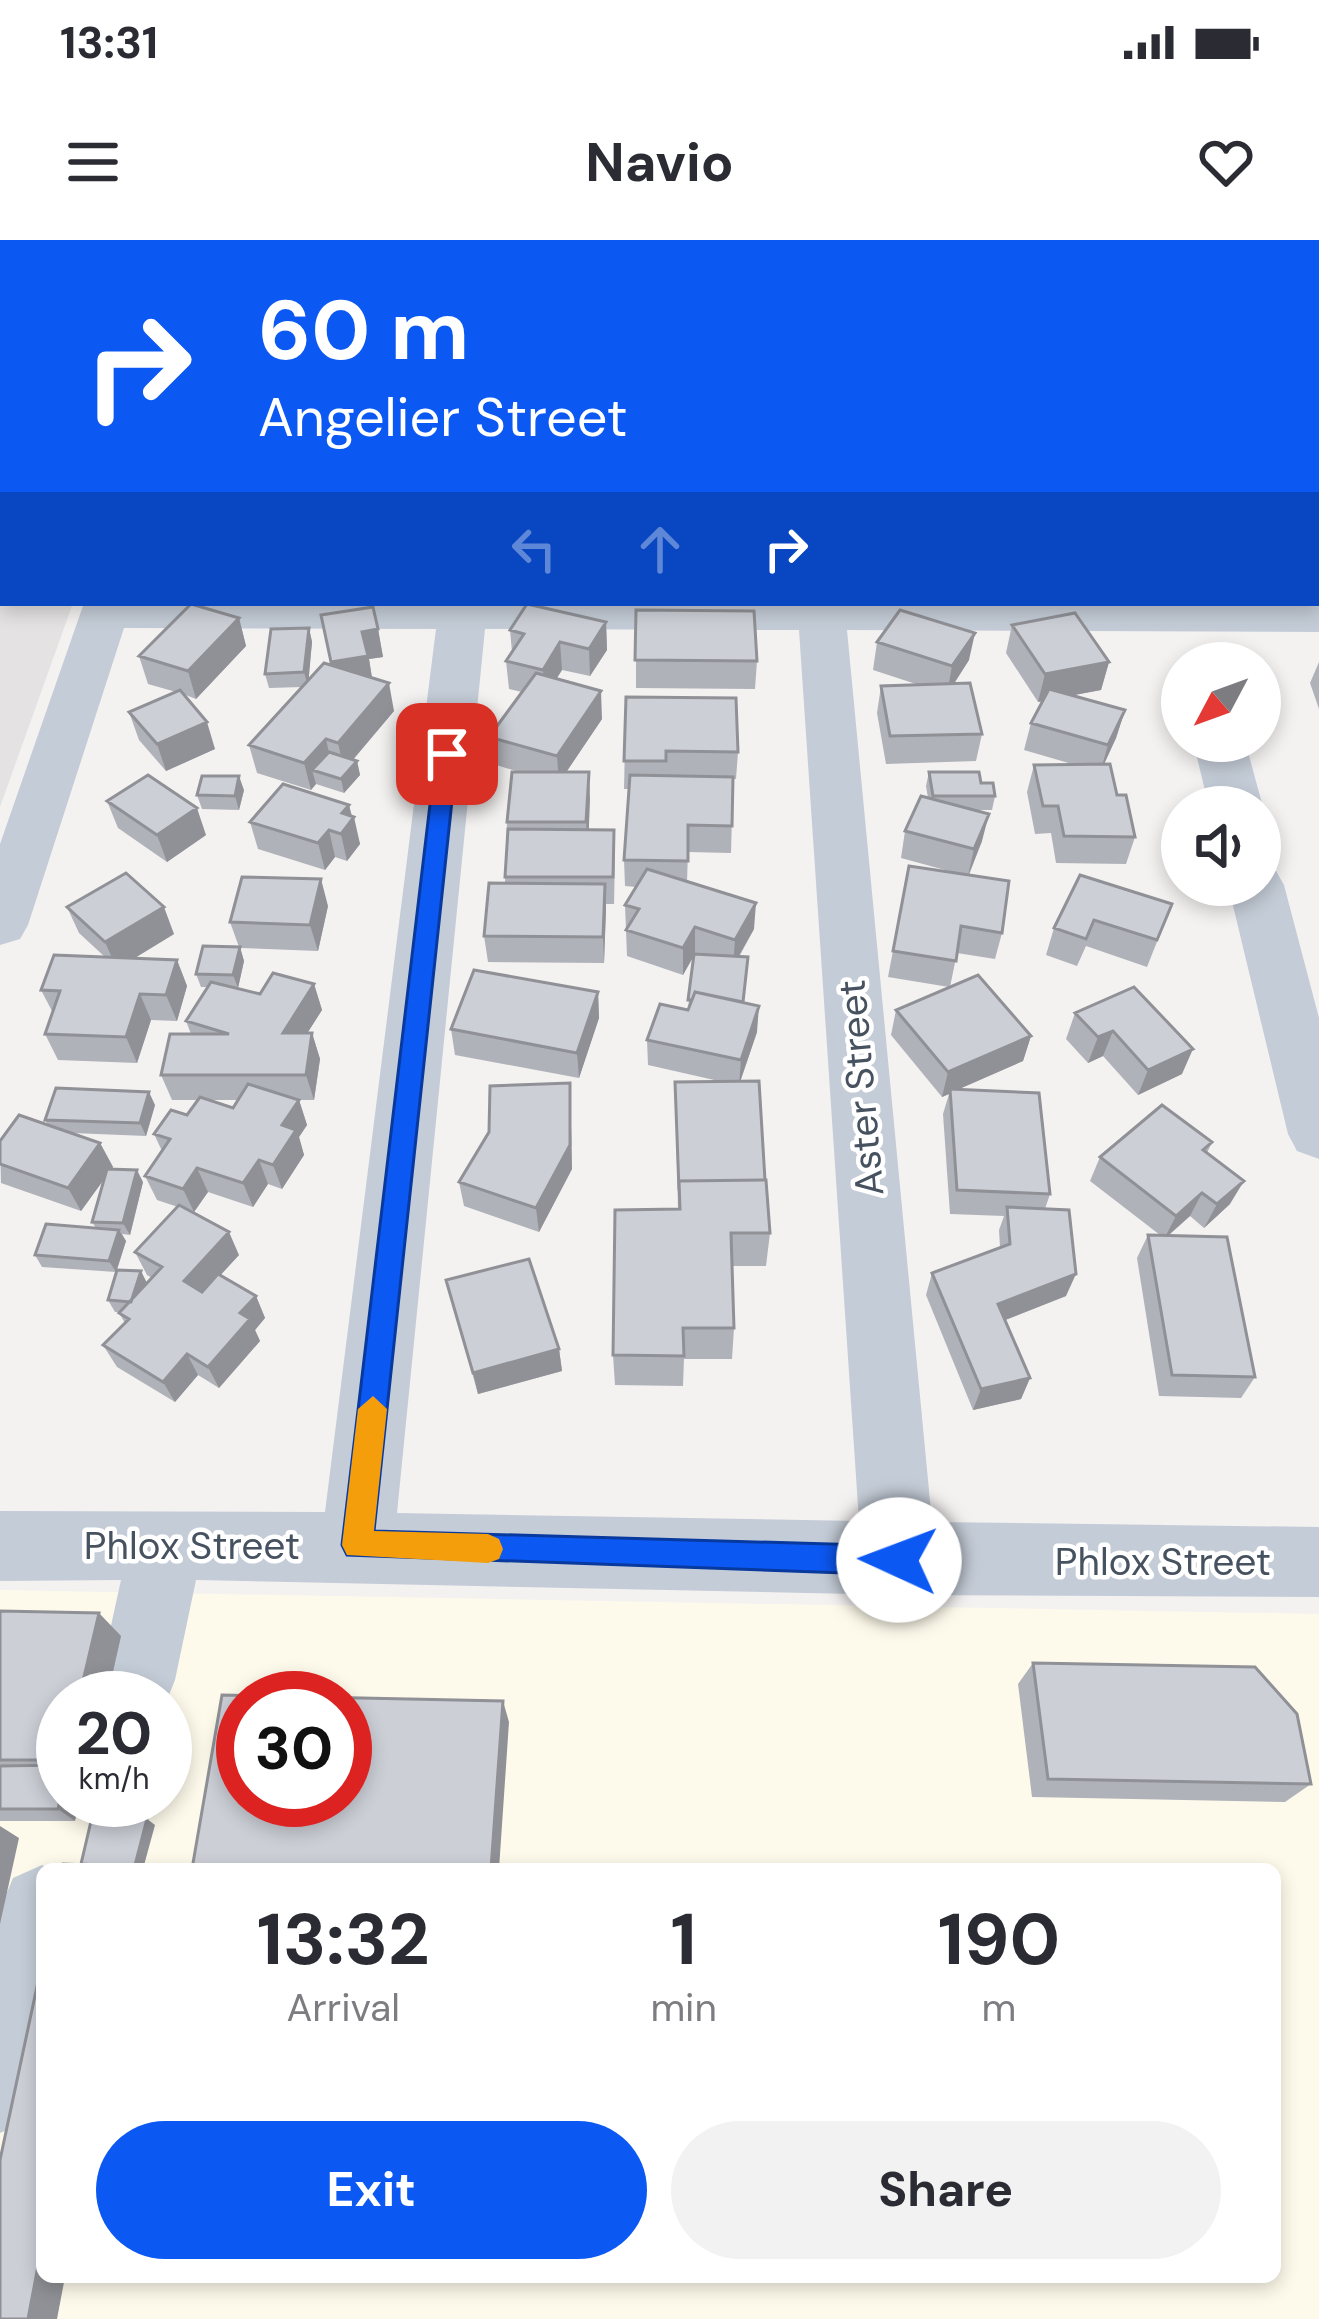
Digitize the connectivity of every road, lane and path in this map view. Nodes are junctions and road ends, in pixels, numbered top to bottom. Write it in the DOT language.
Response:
graph roads {
  1 [pos="106,608"];
  2 [pos="462,615"];
  3 [pos="822,616"];
  4 [pos="1319,617"];
  5 [pos="1190,628"];
  6 [pos="1261,906"];
  7 [pos="0,926"];
  8 [pos="1319,1134"];
  9 [pos="166,1544"];
  10 [pos="357,1545"];
  11 [pos="0,1546"];
  12 [pos="899,1560"];
  13 [pos="1319,1562"];
  14 [pos="139,1671"];
  15 [pos="36,1932"];
  16 [pos="0,2089"];
  1 -- 2 [label="street"];
  1 -- 7 [label="street"];
  2 -- 3 [label="street"];
  2 -- 10 [label="street"];
  3 -- 5 [label="street"];
  3 -- 12 [label="street, Aster Street"];
  4 -- 5 [label="street"];
  6 -- 8 [label="street"];
  9 -- 10 [label="street, Phlox Street"];
  9 -- 11 [label="street, Phlox Street"];
  9 -- 14 [label="street"];
  10 -- 12 [label="street, Phlox Street"];
  12 -- 13 [label="street, Phlox Street"];
  15 -- 16 [label="street"];
}
